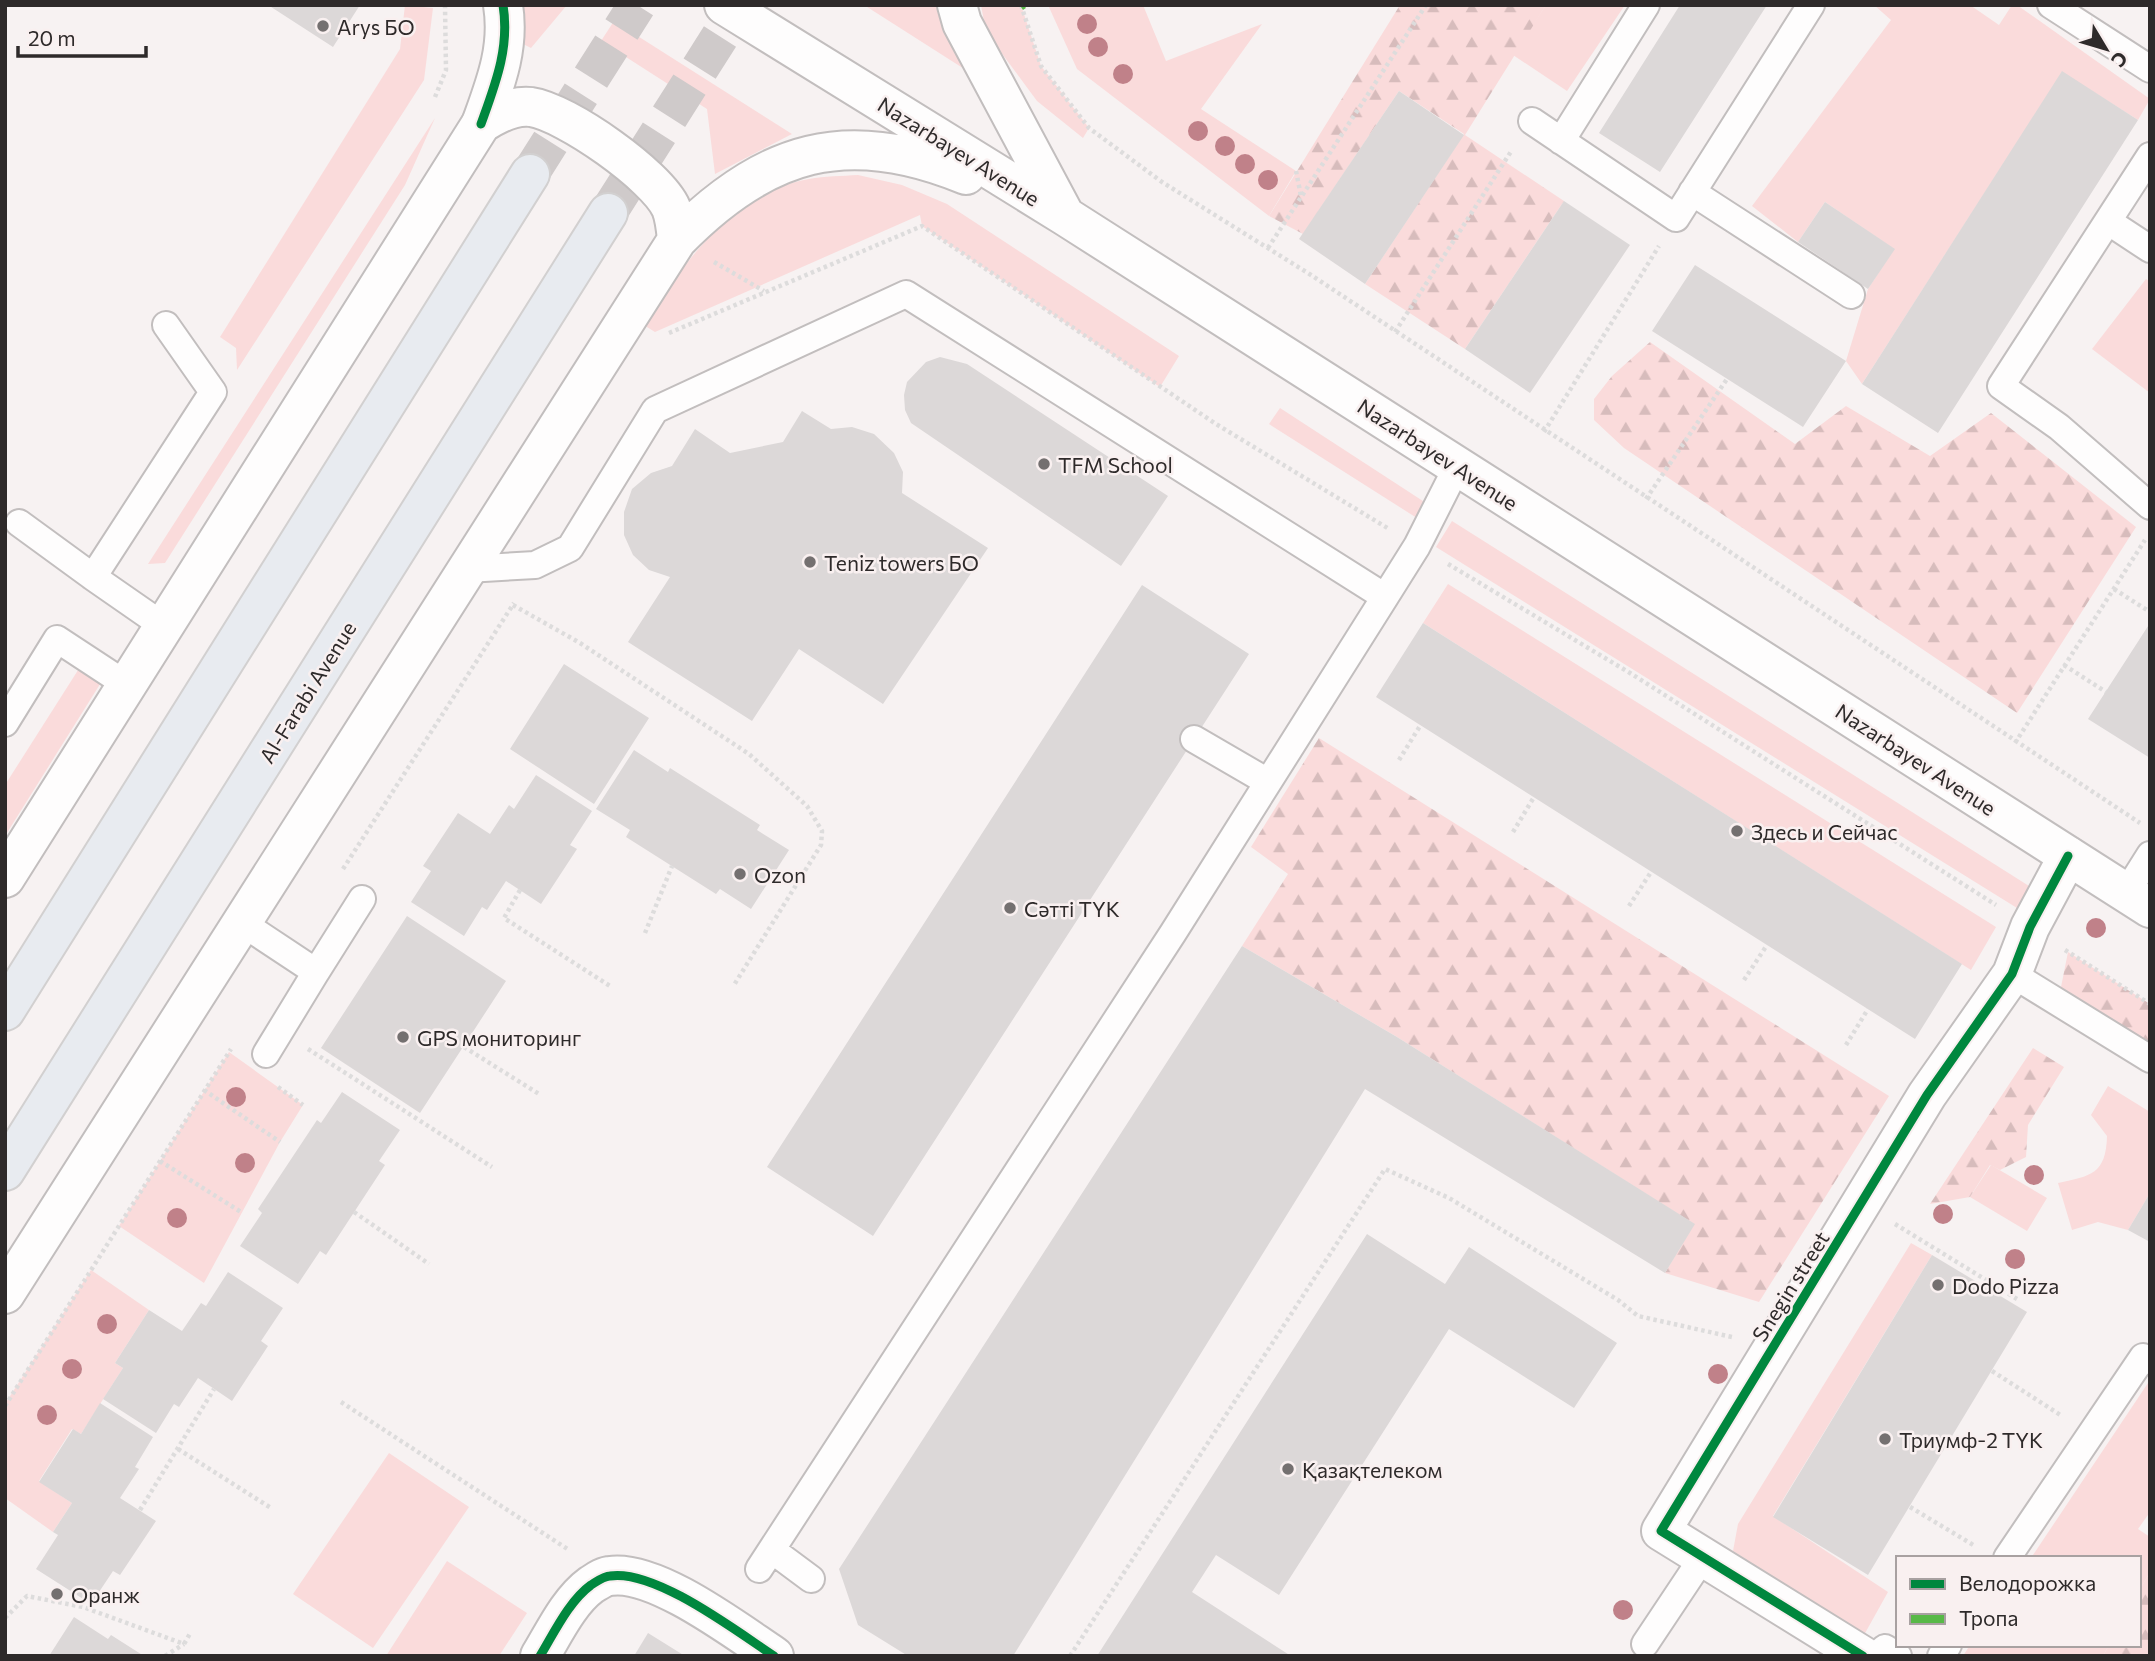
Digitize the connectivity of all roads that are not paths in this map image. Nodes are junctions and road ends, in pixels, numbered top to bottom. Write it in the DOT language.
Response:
graph roads {
  1 [pos="503,5"];
  2 [pos="957,5"];
  3 [pos="1646,5"];
  4 [pos="1811,5"];
  5 [pos="2051,5"];
  6 [pos="749,11"];
  7 [pos="2150,69"];
  8 [pos="1532,121"];
  9 [pos="481,124"];
  10 [pos="1561,141"];
  11 [pos="2150,156"];
  12 [pos="530,174"];
  13 [pos="1692,192"];
  14 [pos="608,213"];
  15 [pos="1065,216"];
  16 [pos="2109,222"];
  17 [pos="692,249"];
  18 [pos="2150,249"];
  19 [pos="1851,295"];
  20 [pos="166,325"];
  21 [pos="1457,467"];
  22 [pos="2145,492"];
  23 [pos="19,523"];
  24 [pos="467,569"];
  25 [pos="93,577"];
  26 [pos="1385,597"];
  27 [pos="165,627"];
  28 [pos="127,685"];
  29 [pos="5,723"];
  30 [pos="1194,739"];
  31 [pos="1268,782"];
  32 [pos="2150,855"];
  33 [pos="2068,856"];
  34 [pos="5,878"];
  35 [pos="362,899"];
  36 [pos="2138,901"];
  37 [pos="242,923"];
  38 [pos="2012,974"];
  39 [pos="310,983"];
  40 [pos="5,1011"];
  41 [pos="266,1054"];
  42 [pos="2150,1059"];
  43 [pos="5,1171"];
  44 [pos="5,1294"];
  45 [pos="2150,1361"];
  46 [pos="2008,1556"];
  47 [pos="1703,1557"];
  48 [pos="811,1578"];
  49 [pos="1645,1644"];
  50 [pos="540,1656"];
  51 [pos="774,1656"];
  52 [pos="1863,1656"];
  53 [pos="1876,1656"];
  54 [pos="1898,1656"];
  1 -- 9 [label="main road"];
  2 -- 15 [label="main road"];
  3 -- 10 [label="lane"];
  4 -- 13 [label="lane"];
  5 -- 7 [label="lane"];
  6 -- 15 [label="main road, Nazarbayev Avenue"];
  8 -- 10 [label="lane"];
  9 -- 17 [label="main road"];
  9 -- 27 [label="main road"];
  10 -- 13 [label="lane"];
  11 -- 16 [label="lane"];
  12 -- 40 [label="main road"];
  13 -- 19 [label="lane"];
  14 -- 43 [label="main road, Al-Farabi Avenue"];
  15 -- 17 [label="main road"];
  15 -- 21 [label="main road, Nazarbayev Avenue"];
  16 -- 18 [label="lane"];
  16 -- 22 [label="lane"];
  17 -- 24 [label="main road"];
  20 -- 25 [label="lane"];
  21 -- 26 [label="lane"];
  21 -- 33 [label="main road, Nazarbayev Avenue"];
  23 -- 25 [label="lane"];
  24 -- 26 [label="lane"];
  24 -- 37 [label="main road"];
  25 -- 27 [label="lane"];
  26 -- 31 [label="lane"];
  27 -- 28 [label="main road"];
  28 -- 29 [label="lane"];
  28 -- 34 [label="main road"];
  30 -- 31 [label="lane"];
  31 -- 48 [label="lane"];
  32 -- 36 [label="lane"];
  33 -- 36 [label="main road, Nazarbayev Avenue"];
  33 -- 38 [label="main road, Snegin street"];
  35 -- 39 [label="lane"];
  37 -- 39 [label="lane"];
  37 -- 44 [label="main road"];
  38 -- 42 [label="lane"];
  38 -- 47 [label="main road, Snegin street"];
  39 -- 41 [label="lane"];
  45 -- 46 [label="lane"];
  47 -- 49 [label="lane"];
  47 -- 52 [label="main road, Snegin street"];
  50 -- 51 [label="main road"];
  53 -- 54 [label="lane"];
}
